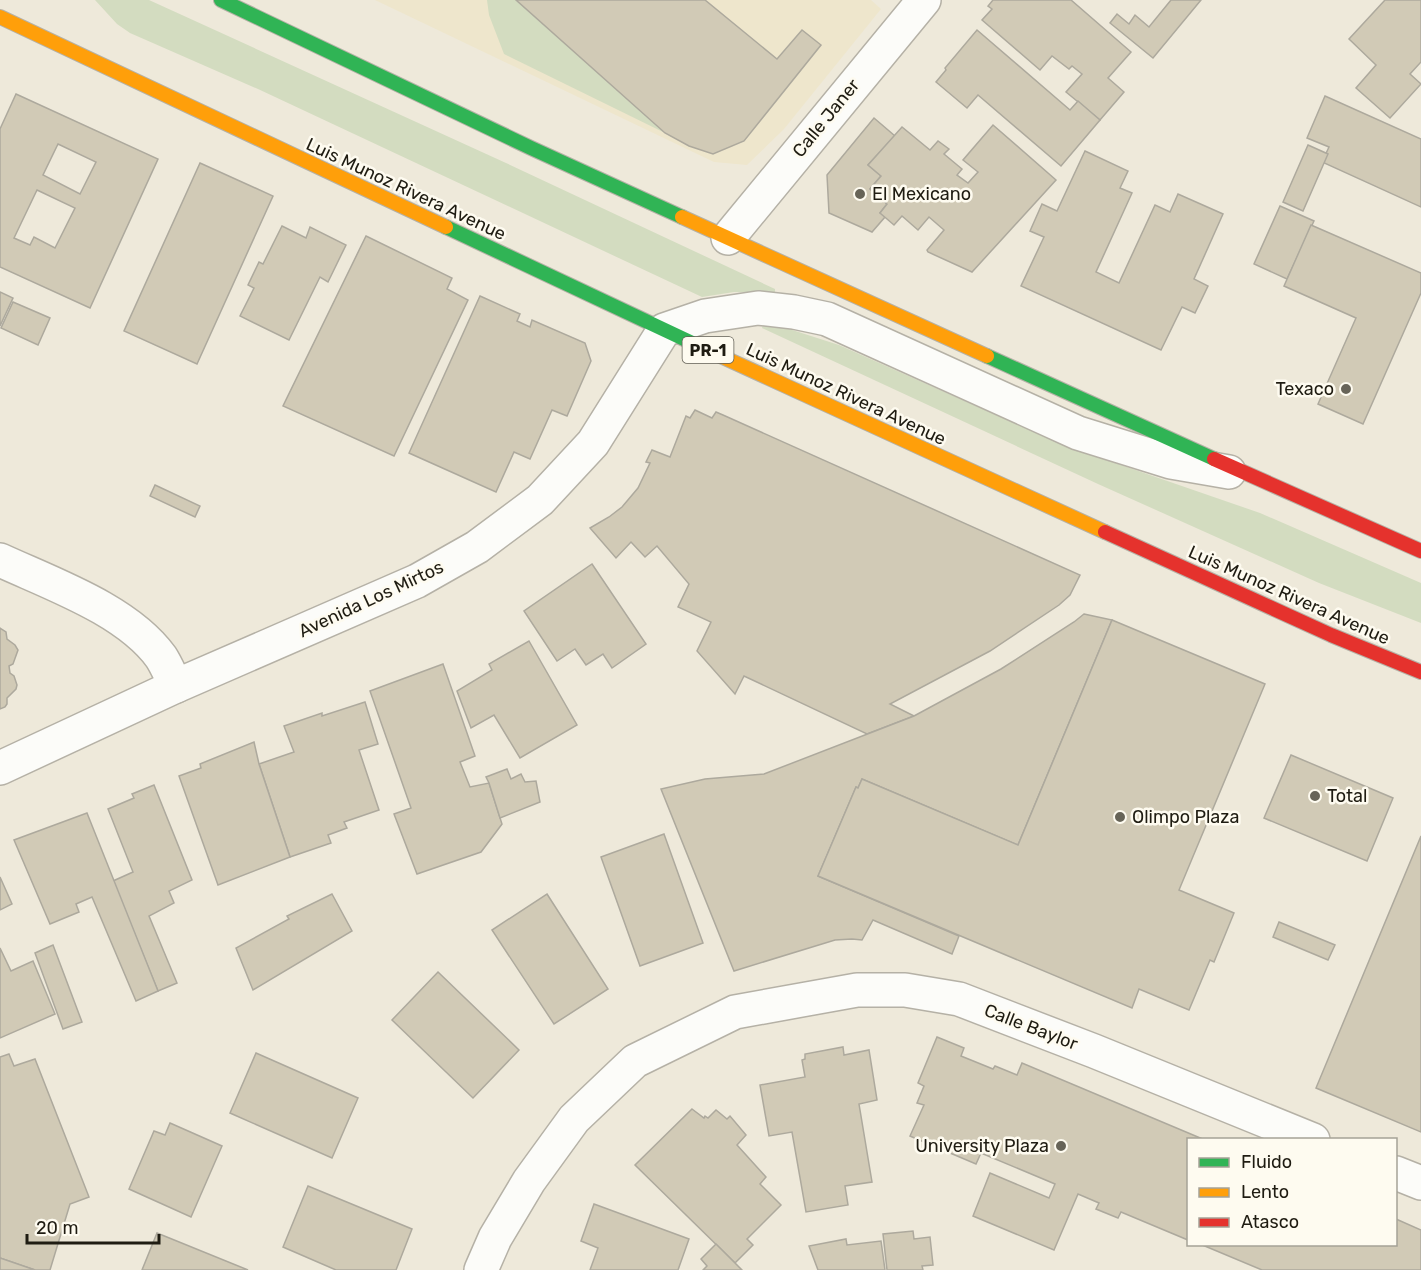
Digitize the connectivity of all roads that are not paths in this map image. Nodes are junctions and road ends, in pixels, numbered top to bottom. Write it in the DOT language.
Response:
graph roads {
  1 [pos="220,0"];
  2 [pos="924,0"];
  3 [pos="0,17"];
  4 [pos="728,238"];
  5 [pos="664,330"];
  6 [pos="1251,476"];
  7 [pos="1421,551"];
  8 [pos="0,560"];
  9 [pos="1421,672"];
  10 [pos="176,686"];
  11 [pos="0,768"];
  12 [pos="1308,1138"];
  13 [pos="1397,1174"];
  14 [pos="1421,1183"];
  15 [pos="481,1270"];
  1 -- 4 [label="main road"];
  2 -- 4 [label="street, Calle Janer"];
  3 -- 5 [label="main road, Luis Munoz Rivera Avenue / PR-1"];
  4 -- 6 [label="main road"];
  5 -- 6 [label="street"];
  5 -- 9 [label="main road, Luis Munoz Rivera Avenue / PR-1"];
  5 -- 10 [label="street, Avenida Los Mirtos"];
  6 -- 7 [label="main road"];
  8 -- 10 [label="street"];
  10 -- 11 [label="street, Avenida Los Mirtos"];
  12 -- 15 [label="street, Calle Baylor"];
  13 -- 14 [label="street"];
}
